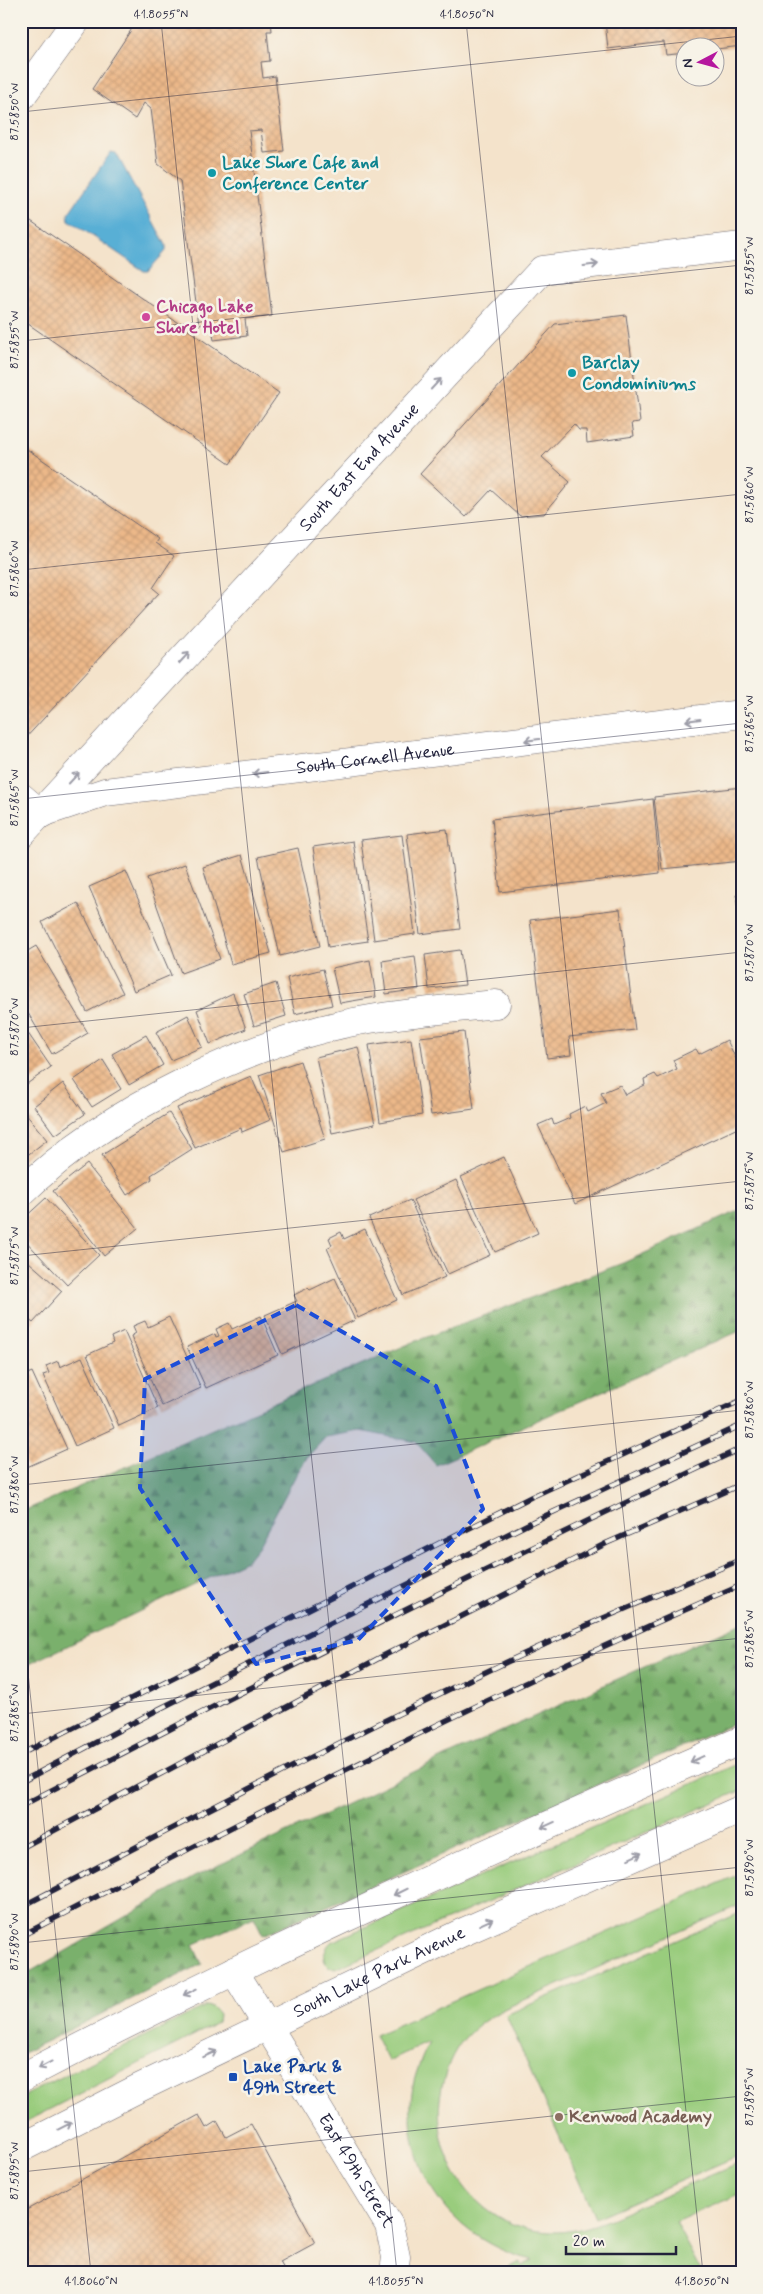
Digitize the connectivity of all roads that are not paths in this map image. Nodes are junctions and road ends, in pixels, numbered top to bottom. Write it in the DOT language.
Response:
graph roads {
  1 [pos="76,21"];
  2 [pos="21,97"];
  3 [pos="742,246"];
  4 [pos="742,714"];
  5 [pos="31,805"];
  6 [pos="21,834"];
  7 [pos="496,1004"];
  8 [pos="21,1193"];
  9 [pos="742,1740"];
  10 [pos="742,1809"];
  11 [pos="234,1971"];
  12 [pos="269,2027"];
  13 [pos="21,2078"];
  14 [pos="21,2148"];
  15 [pos="394,2273"];
  1 -- 2 [label="street"];
  5 -- 3 [label="street, South East End Avenue, one-way"];
  4 -- 5 [label="street, South Cornell Avenue, one-way"];
  5 -- 6 [label="street, South Cornell Avenue"];
  7 -- 8 [label="street"];
  9 -- 11 [label="street, one-way"];
  12 -- 10 [label="street, South Lake Park Avenue, one-way"];
  11 -- 12 [label="street, East 49th Street"];
  11 -- 13 [label="street, one-way"];
  14 -- 12 [label="street, South Lake Park Avenue, one-way"];
  12 -- 15 [label="street, East 49th Street"];
}
